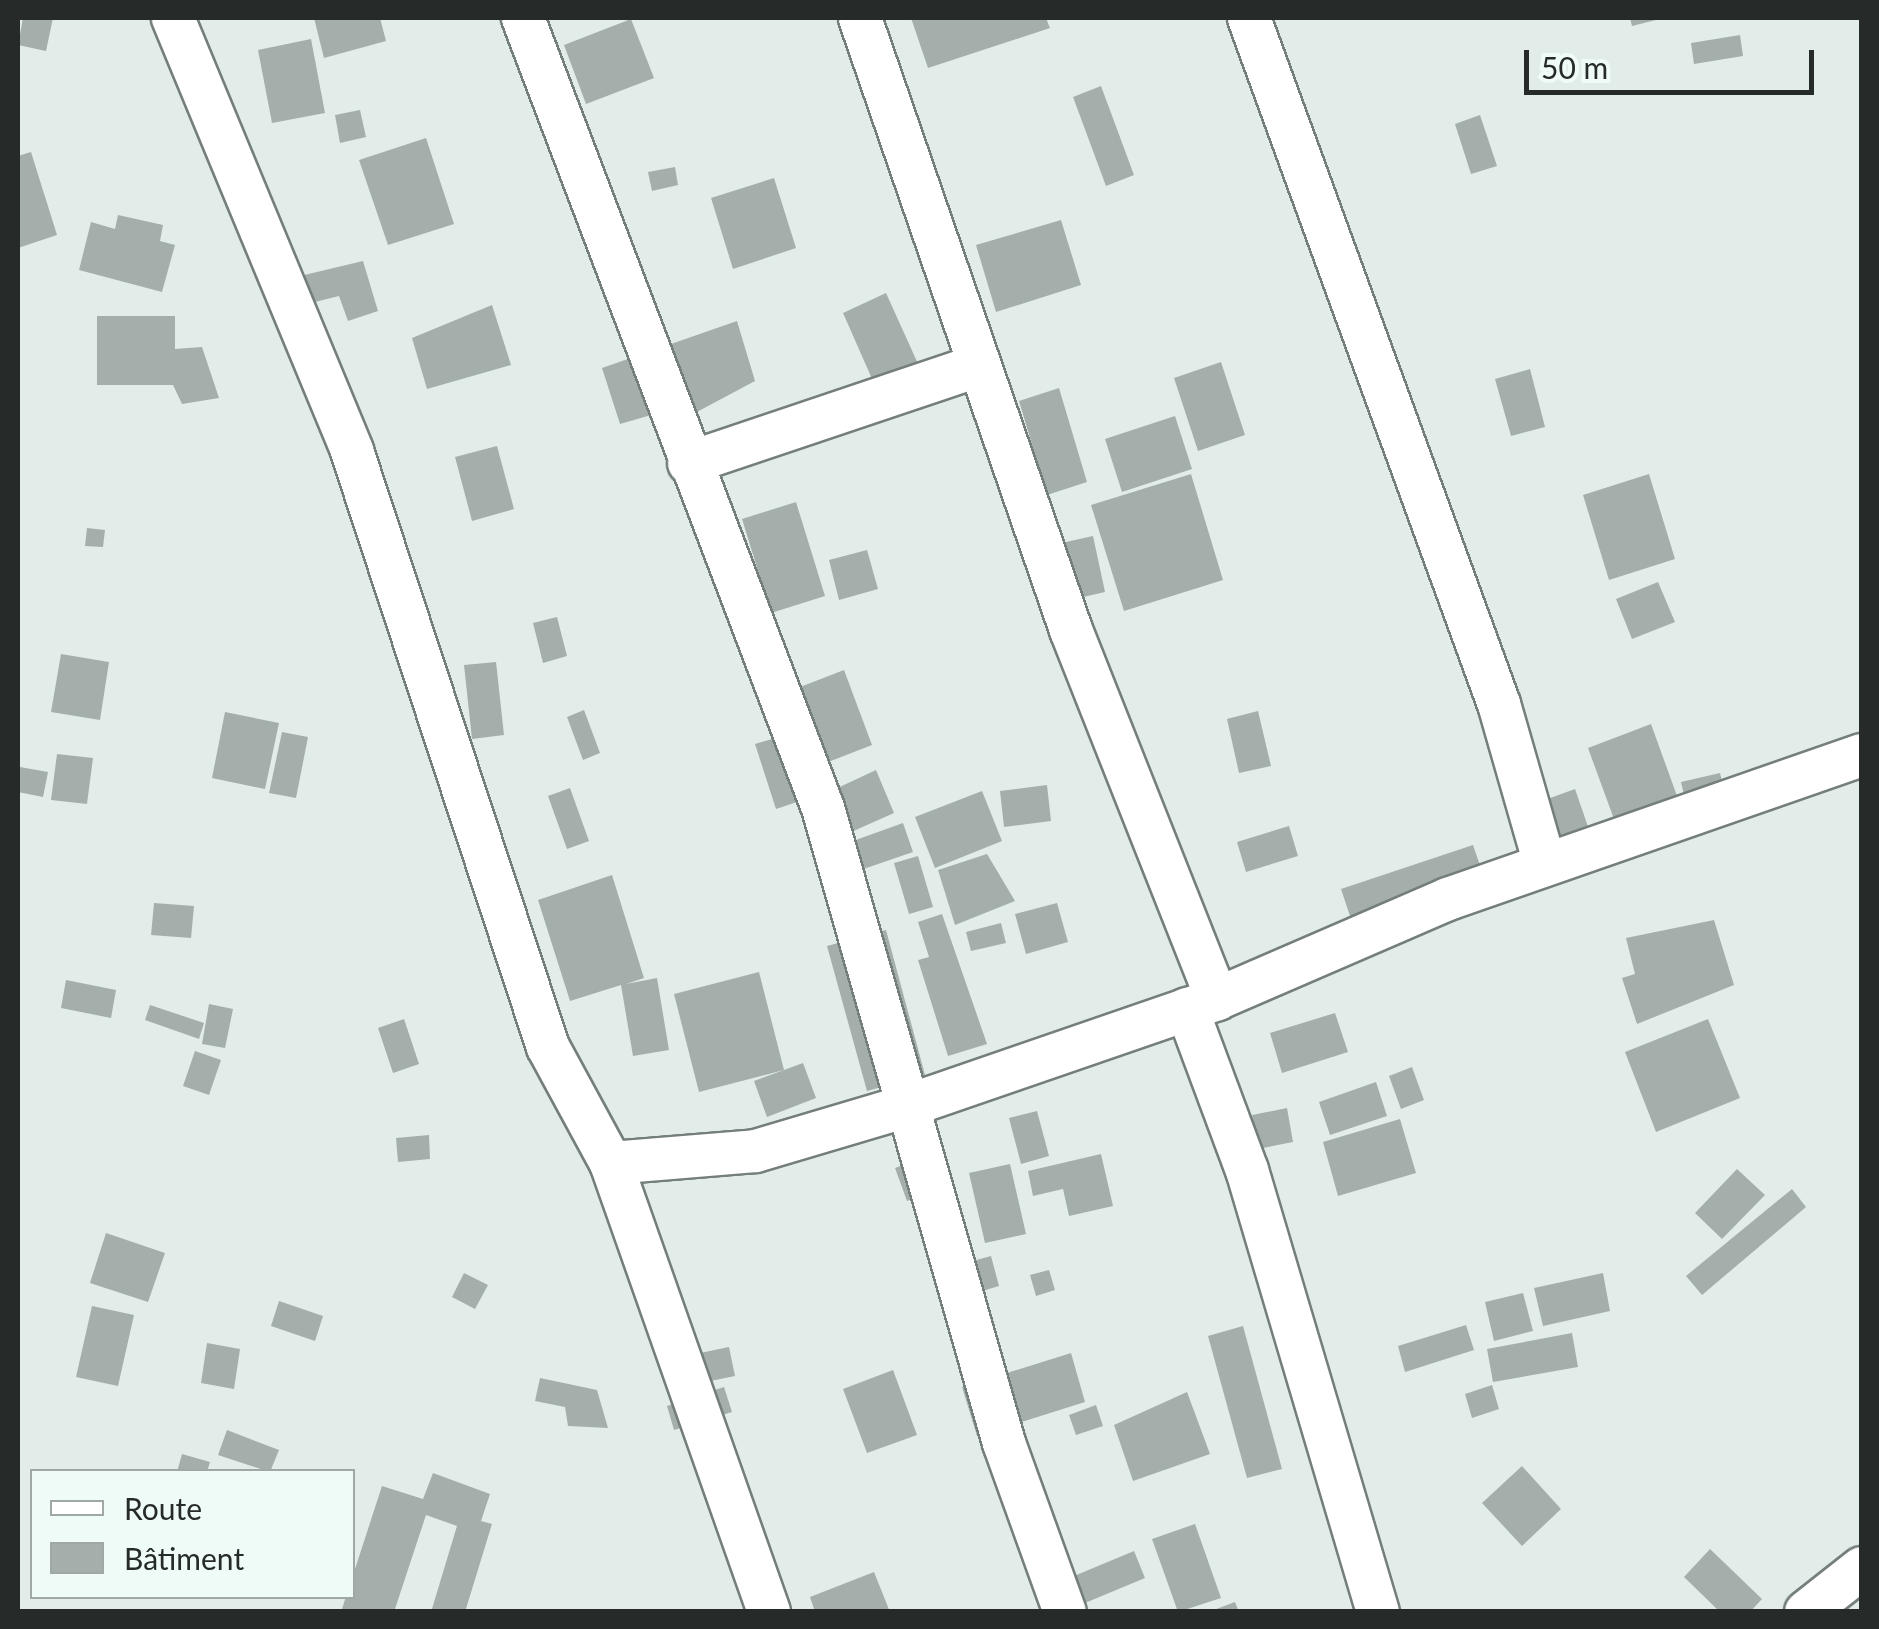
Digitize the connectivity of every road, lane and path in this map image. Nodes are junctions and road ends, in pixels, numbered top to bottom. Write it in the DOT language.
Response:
graph roads {
  1 [pos="174,18"];
  2 [pos="523,18"];
  3 [pos="860,18"];
  4 [pos="1250,18"];
  5 [pos="978,366"];
  6 [pos="689,463"];
  7 [pos="1862,755"];
  8 [pos="1546,864"];
  9 [pos="1202,1004"];
  10 [pos="904,1107"];
  11 [pos="611,1163"];
  12 [pos="1862,1568"];
  13 [pos="769,1612"];
  14 [pos="1065,1612"];
  15 [pos="1378,1612"];
  16 [pos="1806,1612"];
  1 -- 11 [label="street"];
  2 -- 6 [label="street"];
  3 -- 5 [label="street"];
  4 -- 8 [label="street"];
  5 -- 6 [label="street"];
  5 -- 9 [label="street"];
  6 -- 10 [label="street"];
  7 -- 8 [label="street"];
  8 -- 9 [label="street"];
  9 -- 10 [label="street"];
  9 -- 15 [label="street"];
  10 -- 11 [label="street"];
  10 -- 14 [label="street"];
  11 -- 13 [label="street"];
  12 -- 16 [label="street"];
}
